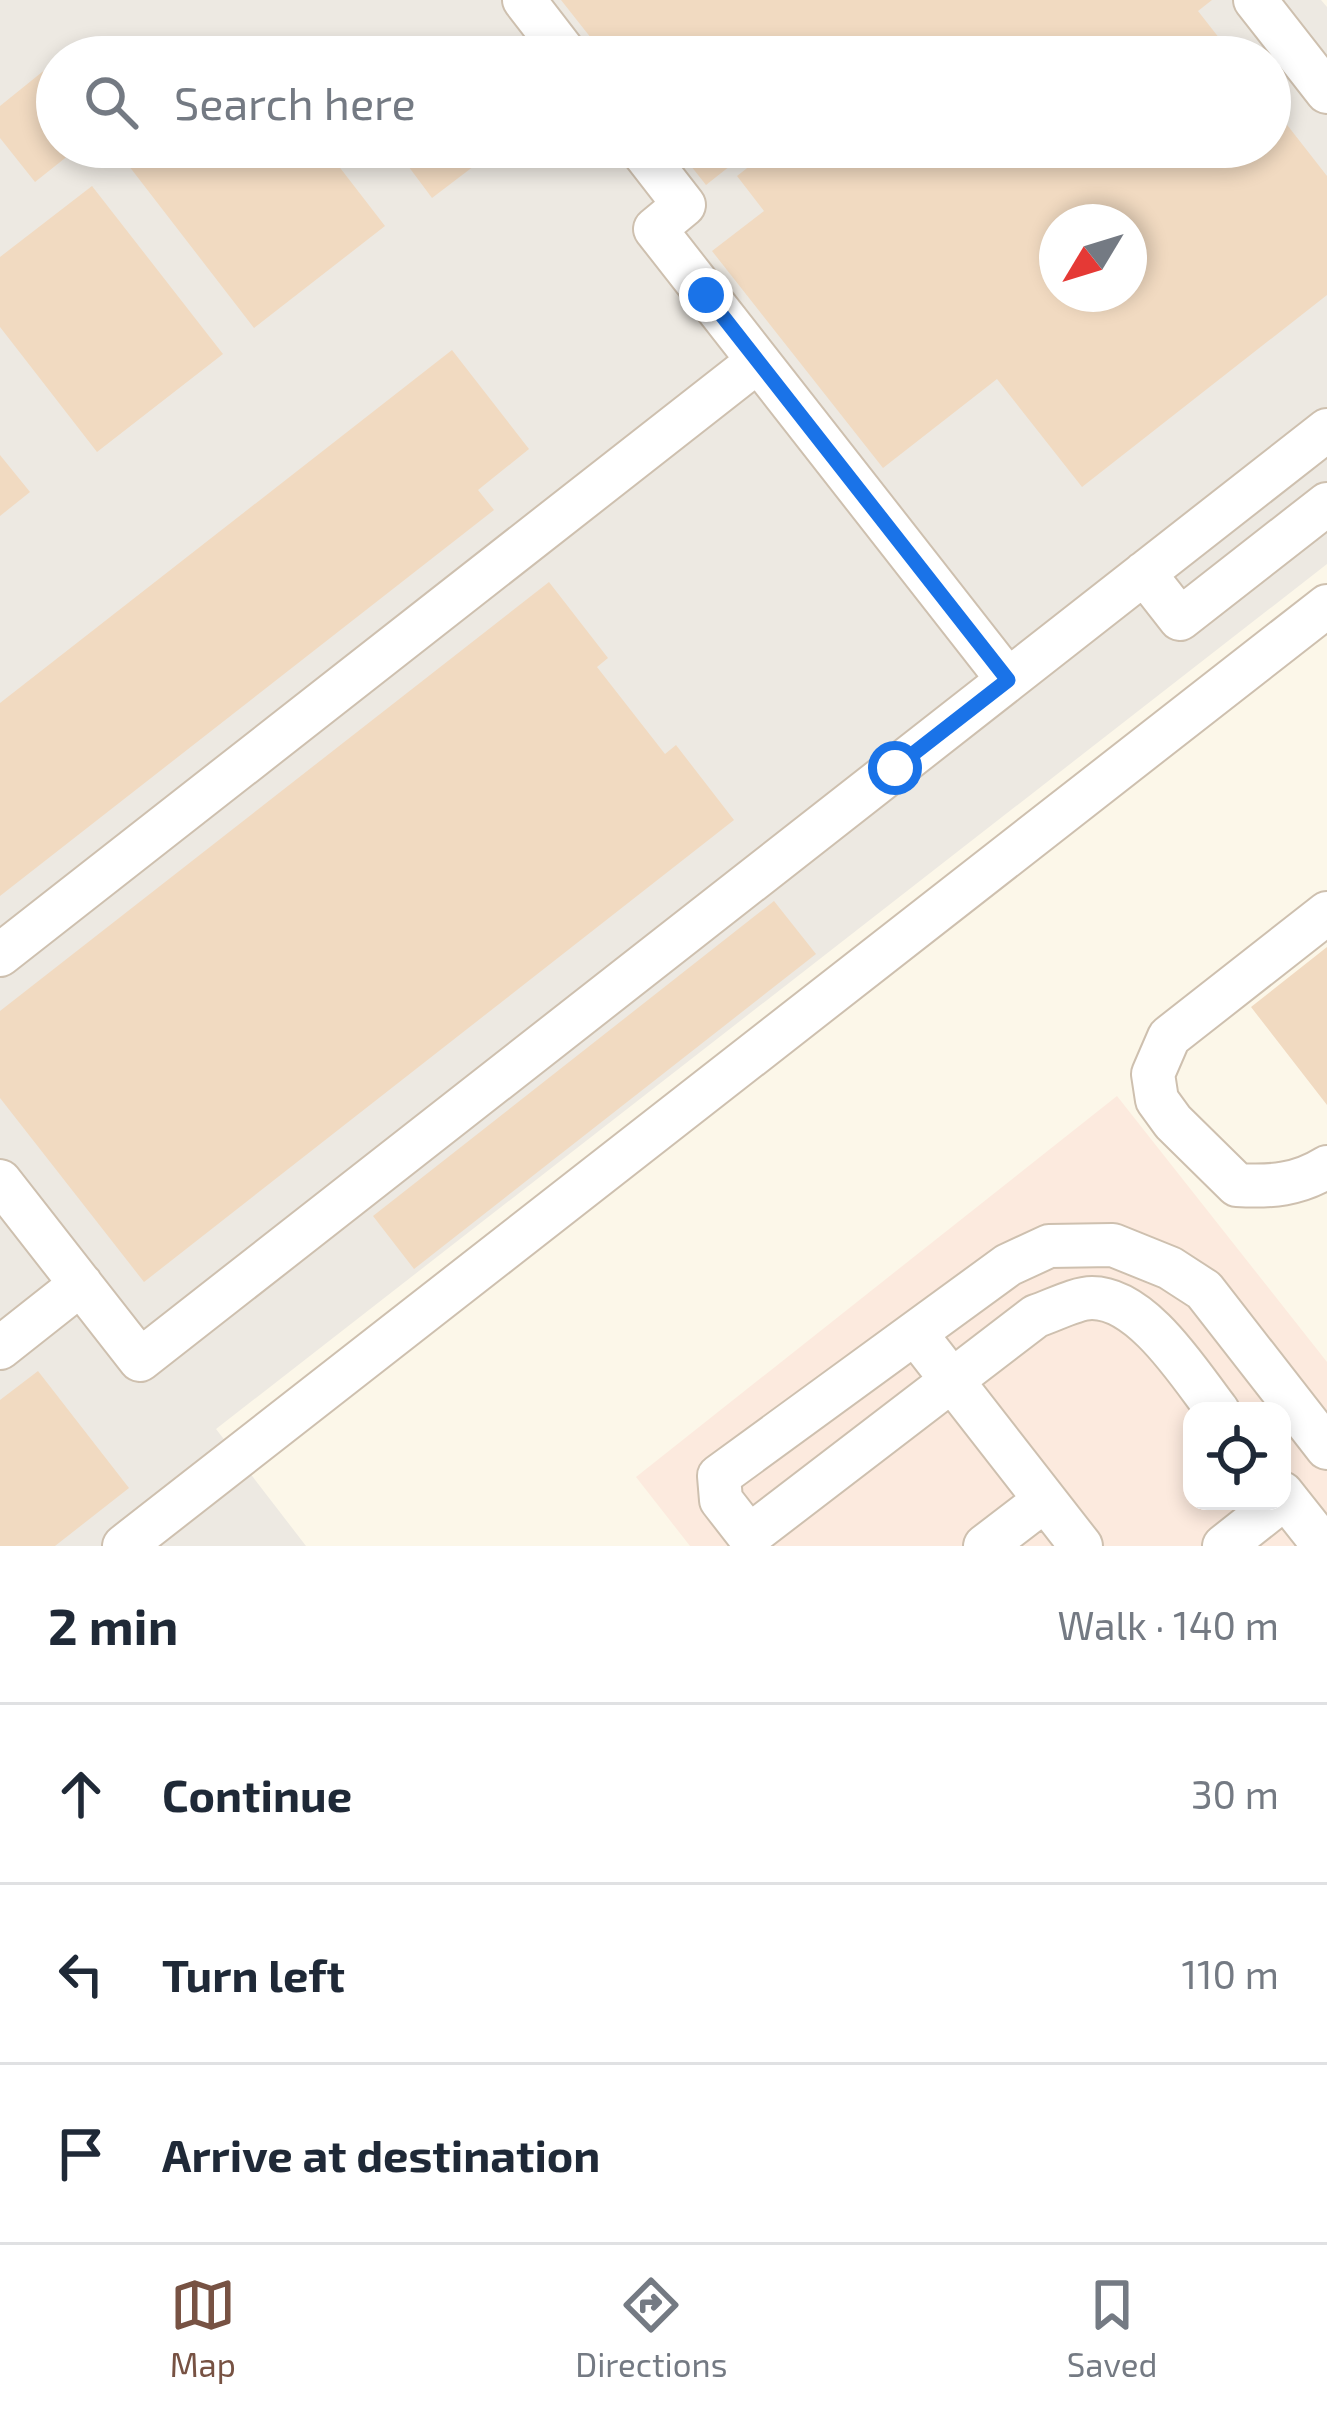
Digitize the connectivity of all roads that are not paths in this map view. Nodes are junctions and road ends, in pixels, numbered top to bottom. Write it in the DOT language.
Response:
graph roads {
  1 [pos="524,0"];
  2 [pos="1255,0"];
  3 [pos="552,36"];
  4 [pos="1283,36"];
  5 [pos="1291,46"];
  6 [pos="1327,92"];
  7 [pos="655,168"];
  8 [pos="758,361"];
  9 [pos="1327,430"];
  10 [pos="1327,504"];
  11 [pos="1144,573"];
  12 [pos="1327,606"];
  13 [pos="1008,680"];
  14 [pos="1327,913"];
  15 [pos="0,955"];
  16 [pos="1327,1167"];
  17 [pos="0,1181"];
  18 [pos="81,1284"];
  19 [pos="915,1333"];
  20 [pos="0,1348"];
  21 [pos="952,1381"];
  22 [pos="1211,1402"];
  23 [pos="1327,1448"];
  24 [pos="1327,1465"];
  25 [pos="1291,1491"];
  26 [pos="1045,1500"];
  27 [pos="1291,1508"];
  28 [pos="1268,1510"];
  29 [pos="753,1541"];
  30 [pos="124,1546"];
  31 [pos="985,1546"];
  32 [pos="1081,1546"];
  33 [pos="1224,1546"];
  34 [pos="1324,1546"];
  1 -- 3 [label="lane"];
  2 -- 4 [label="lane"];
  5 -- 6 [label="lane"];
  7 -- 8 [label="lane"];
  8 -- 13 [label="lane"];
  8 -- 15 [label="lane"];
  9 -- 11 [label="lane"];
  10 -- 11 [label="lane"];
  11 -- 13 [label="lane"];
  12 -- 30 [label="lane"];
  13 -- 18 [label="lane"];
  14 -- 16 [label="lane"];
  17 -- 18 [label="lane"];
  18 -- 20 [label="lane"];
  19 -- 21 [label="lane"];
  19 -- 23 [label="lane"];
  19 -- 29 [label="lane"];
  21 -- 22 [label="lane"];
  21 -- 26 [label="lane"];
  21 -- 29 [label="lane"];
  24 -- 25 [label="lane"];
  26 -- 31 [label="lane"];
  26 -- 32 [label="lane"];
  27 -- 34 [label="lane"];
  28 -- 33 [label="lane"];
}
